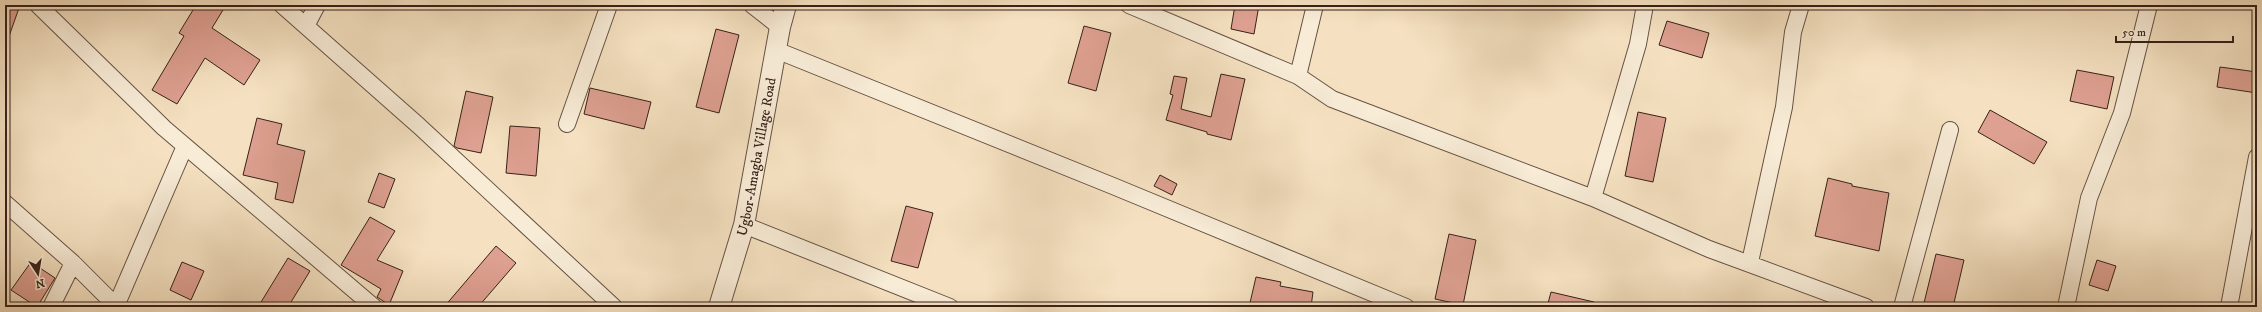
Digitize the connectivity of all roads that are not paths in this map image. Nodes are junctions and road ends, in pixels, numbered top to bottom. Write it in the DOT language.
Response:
graph roads {
  1 [pos="38,5"];
  2 [pos="282,5"];
  3 [pos="317,5"];
  4 [pos="609,5"];
  5 [pos="752,5"];
  6 [pos="786,5"];
  7 [pos="1129,5"];
  8 [pos="1315,5"];
  9 [pos="1645,5"];
  10 [pos="1800,5"];
  11 [pos="2149,5"];
  12 [pos="306,26"];
  13 [pos="780,27"];
  14 [pos="776,50"];
  15 [pos="1298,76"];
  16 [pos="567,124"];
  17 [pos="1950,130"];
  18 [pos="185,146"];
  19 [pos="2257,156"];
  20 [pos="1593,198"];
  21 [pos="5,203"];
  22 [pos="744,225"];
  23 [pos="1750,262"];
  24 [pos="73,263"];
  25 [pos="117,306"];
  26 [pos="51,307"];
  27 [pos="374,307"];
  28 [pos="614,307"];
  29 [pos="719,307"];
  30 [pos="950,307"];
  31 [pos="1406,307"];
  32 [pos="1866,307"];
  33 [pos="1902,307"];
  34 [pos="2066,307"];
  35 [pos="2229,307"];
  1 -- 18 [label="street"];
  2 -- 12 [label="street"];
  3 -- 12 [label="street"];
  4 -- 16 [label="street"];
  5 -- 13 [label="street"];
  6 -- 13 [label="street, Ugbor-Amagba Village Road"];
  7 -- 15 [label="street"];
  8 -- 15 [label="street"];
  9 -- 20 [label="street"];
  10 -- 23 [label="street"];
  11 -- 34 [label="street"];
  12 -- 28 [label="street"];
  13 -- 14 [label="street, Ugbor-Amagba Village Road"];
  14 -- 22 [label="street, Ugbor-Amagba Village Road"];
  14 -- 31 [label="street"];
  15 -- 20 [label="street"];
  17 -- 33 [label="street"];
  18 -- 25 [label="street"];
  18 -- 27 [label="street"];
  19 -- 35 [label="street"];
  20 -- 23 [label="street"];
  21 -- 24 [label="street"];
  22 -- 29 [label="street, Ugbor-Amagba Village Road"];
  22 -- 30 [label="street"];
  23 -- 32 [label="street"];
  24 -- 25 [label="street"];
  24 -- 26 [label="street"];
}
